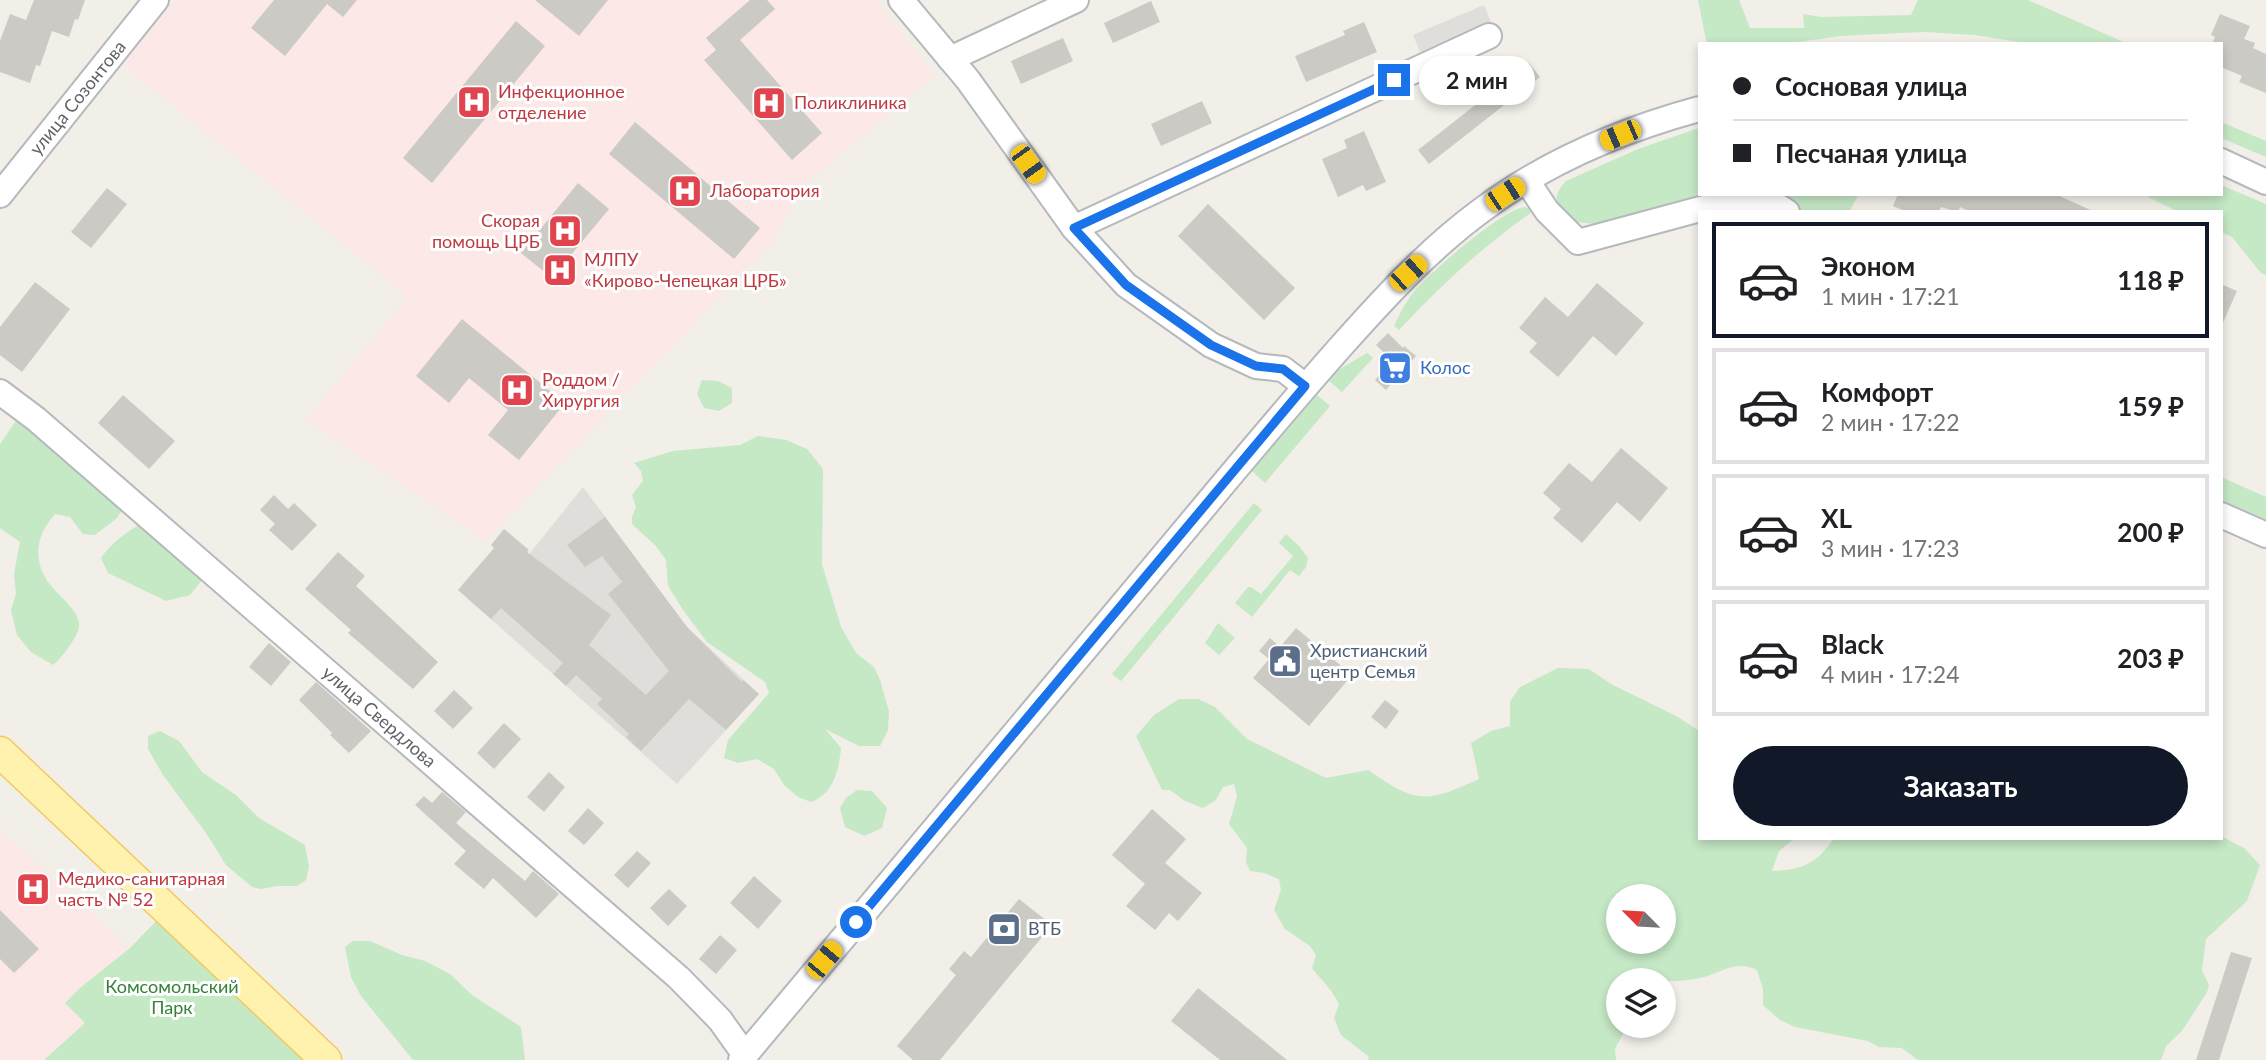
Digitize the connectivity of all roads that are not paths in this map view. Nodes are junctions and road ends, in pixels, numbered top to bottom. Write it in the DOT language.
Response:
graph roads {
  1 [pos="156,0"];
  2 [pos="901,0"];
  3 [pos="1076,0"];
  4 [pos="1489,36"];
  5 [pos="950,59"];
  6 [pos="1698,109"];
  7 [pos="2223,163"];
  8 [pos="1527,180"];
  9 [pos="2266,182"];
  10 [pos="0,195"];
  11 [pos="1784,210"];
  12 [pos="1074,228"];
  13 [pos="1305,386"];
  14 [pos="0,392"];
  15 [pos="2223,516"];
  16 [pos="2266,535"];
  17 [pos="0,752"];
  18 [pos="743,1058"];
  19 [pos="326,1060"];
  1 -- 10 [label="street, улица Созонтова"];
  2 -- 5 [label="street"];
  3 -- 5 [label="street"];
  4 -- 12 [label="street"];
  5 -- 12 [label="street"];
  6 -- 8 [label="street"];
  7 -- 9 [label="street"];
  8 -- 11 [label="street"];
  8 -- 13 [label="street"];
  12 -- 13 [label="street"];
  13 -- 18 [label="street"];
  14 -- 18 [label="street, улица Свердлова"];
  15 -- 16 [label="street"];
  17 -- 19 [label="main road"];
}
